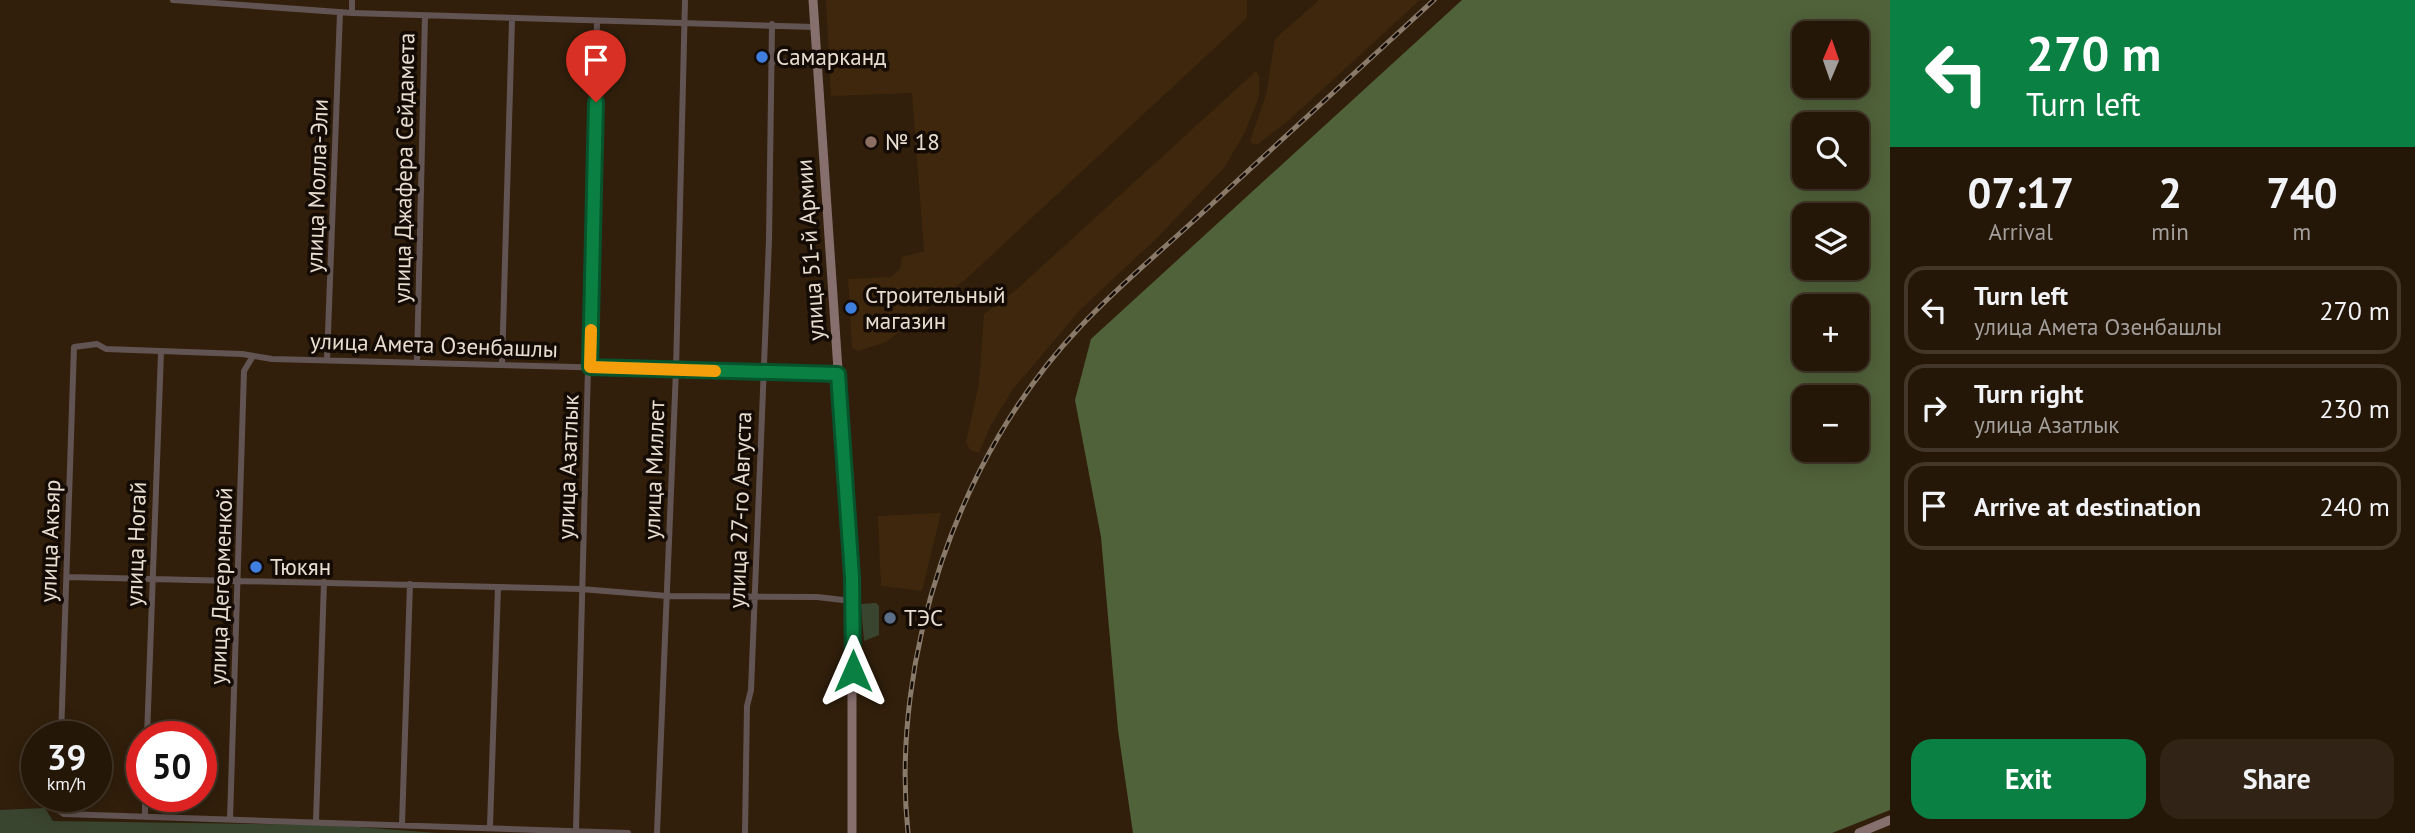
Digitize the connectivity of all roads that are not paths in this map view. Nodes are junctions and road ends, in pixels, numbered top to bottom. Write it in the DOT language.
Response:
graph roads {
  1 [pos="173,0"];
  2 [pos="352,0"];
  3 [pos="685,0"];
  4 [pos="813,0"];
  5 [pos="340,12"];
  6 [pos="352,13"];
  7 [pos="425,16"];
  8 [pos="512,20"];
  9 [pos="597,22"];
  10 [pos="772,24"];
  11 [pos="684,25"];
  12 [pos="815,27"];
  13 [pos="771,61"];
  14 [pos="817,64"];
  15 [pos="74,347"];
  16 [pos="161,352"];
  17 [pos="253,356"];
  18 [pos="327,360"];
  19 [pos="417,362"];
  20 [pos="502,365"];
  21 [pos="590,367"];
  22 [pos="676,370"];
  23 [pos="764,372"];
  24 [pos="838,374"];
  25 [pos="67,577"];
  26 [pos="152,579"];
  27 [pos="239,580"];
  28 [pos="324,582"];
  29 [pos="410,584"];
  30 [pos="498,587"];
  31 [pos="581,589"];
  32 [pos="667,596"];
  33 [pos="754,597"];
  34 [pos="852,601"];
  35 [pos="62,721"];
  36 [pos="148,721"];
  37 [pos="61,812"];
  38 [pos="145,812"];
  39 [pos="145,816"];
  40 [pos="230,819"];
  41 [pos="1890,820"];
  42 [pos="316,821"];
  43 [pos="402,824"];
  44 [pos="490,827"];
  45 [pos="576,829"];
  46 [pos="628,833"];
  47 [pos="657,833"];
  48 [pos="745,833"];
  49 [pos="852,833"];
  50 [pos="1859,833"];
  1 -- 5 [label="street"];
  2 -- 6 [label="street"];
  3 -- 11 [label="street, улица Миллет"];
  4 -- 12 [label="main road, улица 51-й Армии"];
  5 -- 6 [label="street"];
  5 -- 18 [label="street, улица Молла-Эли"];
  6 -- 7 [label="street"];
  7 -- 8 [label="street"];
  7 -- 19 [label="street, улица Джафера Сейдамета"];
  8 -- 9 [label="street"];
  8 -- 20 [label="street"];
  9 -- 11 [label="street"];
  9 -- 21 [label="street, улица Азатлык"];
  10 -- 11 [label="street"];
  10 -- 12 [label="street"];
  10 -- 13 [label="street, улица 27-го Августа"];
  11 -- 22 [label="street, улица Миллет"];
  12 -- 14 [label="main road, улица 51-й Армии"];
  13 -- 14 [label="street"];
  13 -- 23 [label="street, улица 27-го Августа"];
  14 -- 24 [label="main road, улица 51-й Армии"];
  15 -- 16 [label="street, улица Амета Озенбашлы"];
  15 -- 25 [label="street, улица Акъяр"];
  16 -- 17 [label="street, улица Амета Озенбашлы"];
  16 -- 26 [label="street, улица Ногай"];
  17 -- 18 [label="street, улица Амета Озенбашлы"];
  17 -- 27 [label="street, улица Дегерменкой"];
  18 -- 19 [label="street, улица Амета Озенбашлы"];
  19 -- 20 [label="street, улица Амета Озенбашлы"];
  20 -- 21 [label="street, улица Амета Озенбашлы"];
  21 -- 22 [label="street, улица Амета Озенбашлы"];
  21 -- 31 [label="street, улица Азатлык"];
  22 -- 23 [label="street, улица Амета Озенбашлы"];
  22 -- 32 [label="street, улица Миллет"];
  23 -- 24 [label="street, улица Амета Озенбашлы"];
  23 -- 33 [label="street, улица 27-го Августа"];
  24 -- 34 [label="main road, улица 51-й Армии"];
  25 -- 26 [label="street"];
  25 -- 35 [label="street, улица Акъяр"];
  26 -- 27 [label="street"];
  26 -- 36 [label="street, улица Ногай"];
  27 -- 28 [label="street"];
  27 -- 40 [label="street, улица Дегерменкой"];
  28 -- 29 [label="street"];
  28 -- 42 [label="street"];
  29 -- 30 [label="street"];
  29 -- 43 [label="street"];
  30 -- 31 [label="street"];
  30 -- 44 [label="street"];
  31 -- 32 [label="street"];
  31 -- 45 [label="street, улица Азатлык"];
  32 -- 33 [label="street"];
  32 -- 47 [label="street, улица Миллет"];
  33 -- 34 [label="street"];
  33 -- 48 [label="street, улица 27-го Августа"];
  34 -- 49 [label="main road, улица 51-й Армии"];
  37 -- 39 [label="street"];
  38 -- 39 [label="street"];
  39 -- 40 [label="street"];
  40 -- 42 [label="street"];
  41 -- 50 [label="main road"];
  42 -- 43 [label="street"];
  43 -- 44 [label="street"];
  44 -- 45 [label="street"];
  45 -- 46 [label="street"];
}
